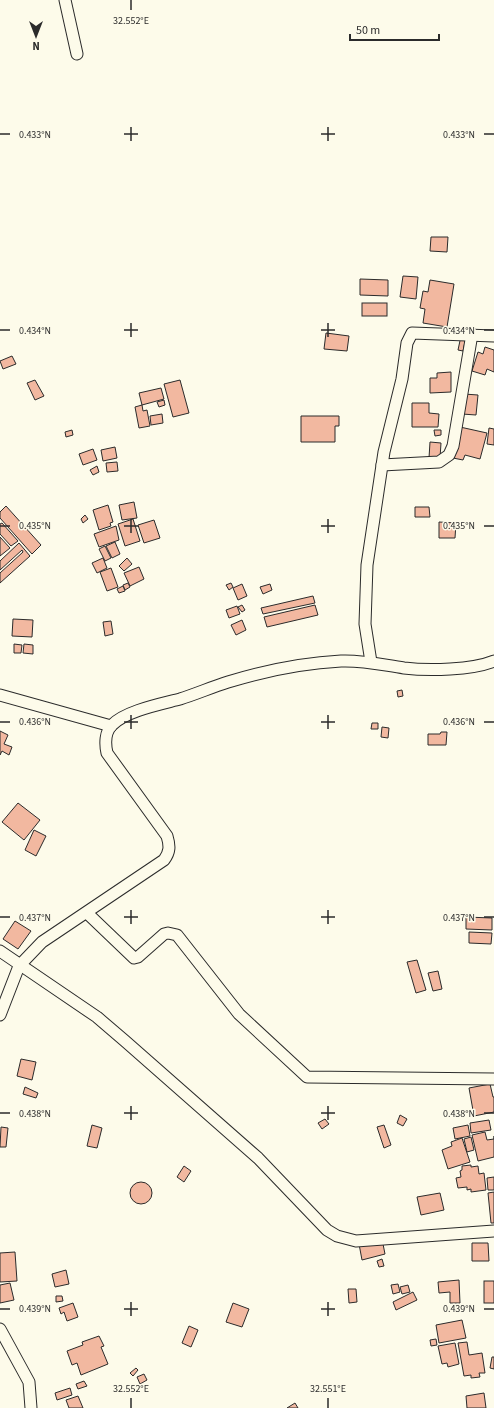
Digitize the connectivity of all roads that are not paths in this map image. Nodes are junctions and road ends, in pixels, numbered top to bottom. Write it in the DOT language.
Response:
graph roads {
  1 [pos="65,0"];
  2 [pos="77,54"];
  3 [pos="472,334"];
  4 [pos="494,336"];
  5 [pos="382,466"];
  6 [pos="494,661"];
  7 [pos="371,662"];
  8 [pos="0,695"];
  9 [pos="111,726"];
  10 [pos="87,913"];
  11 [pos="0,951"];
  12 [pos="19,966"];
  13 [pos="0,1015"];
  14 [pos="494,1079"];
  15 [pos="494,1231"];
  16 [pos="0,1329"];
  17 [pos="31,1408"];
  1 -- 2 [label="street"];
  3 -- 4 [label="street"];
  3 -- 5 [label="street"];
  3 -- 5 [label="street"];
  5 -- 7 [label="street"];
  6 -- 7 [label="street"];
  7 -- 9 [label="street"];
  8 -- 9 [label="street"];
  9 -- 10 [label="street"];
  10 -- 12 [label="street"];
  10 -- 14 [label="street"];
  11 -- 12 [label="street"];
  12 -- 13 [label="street"];
  12 -- 15 [label="street"];
  16 -- 17 [label="street"];
}
